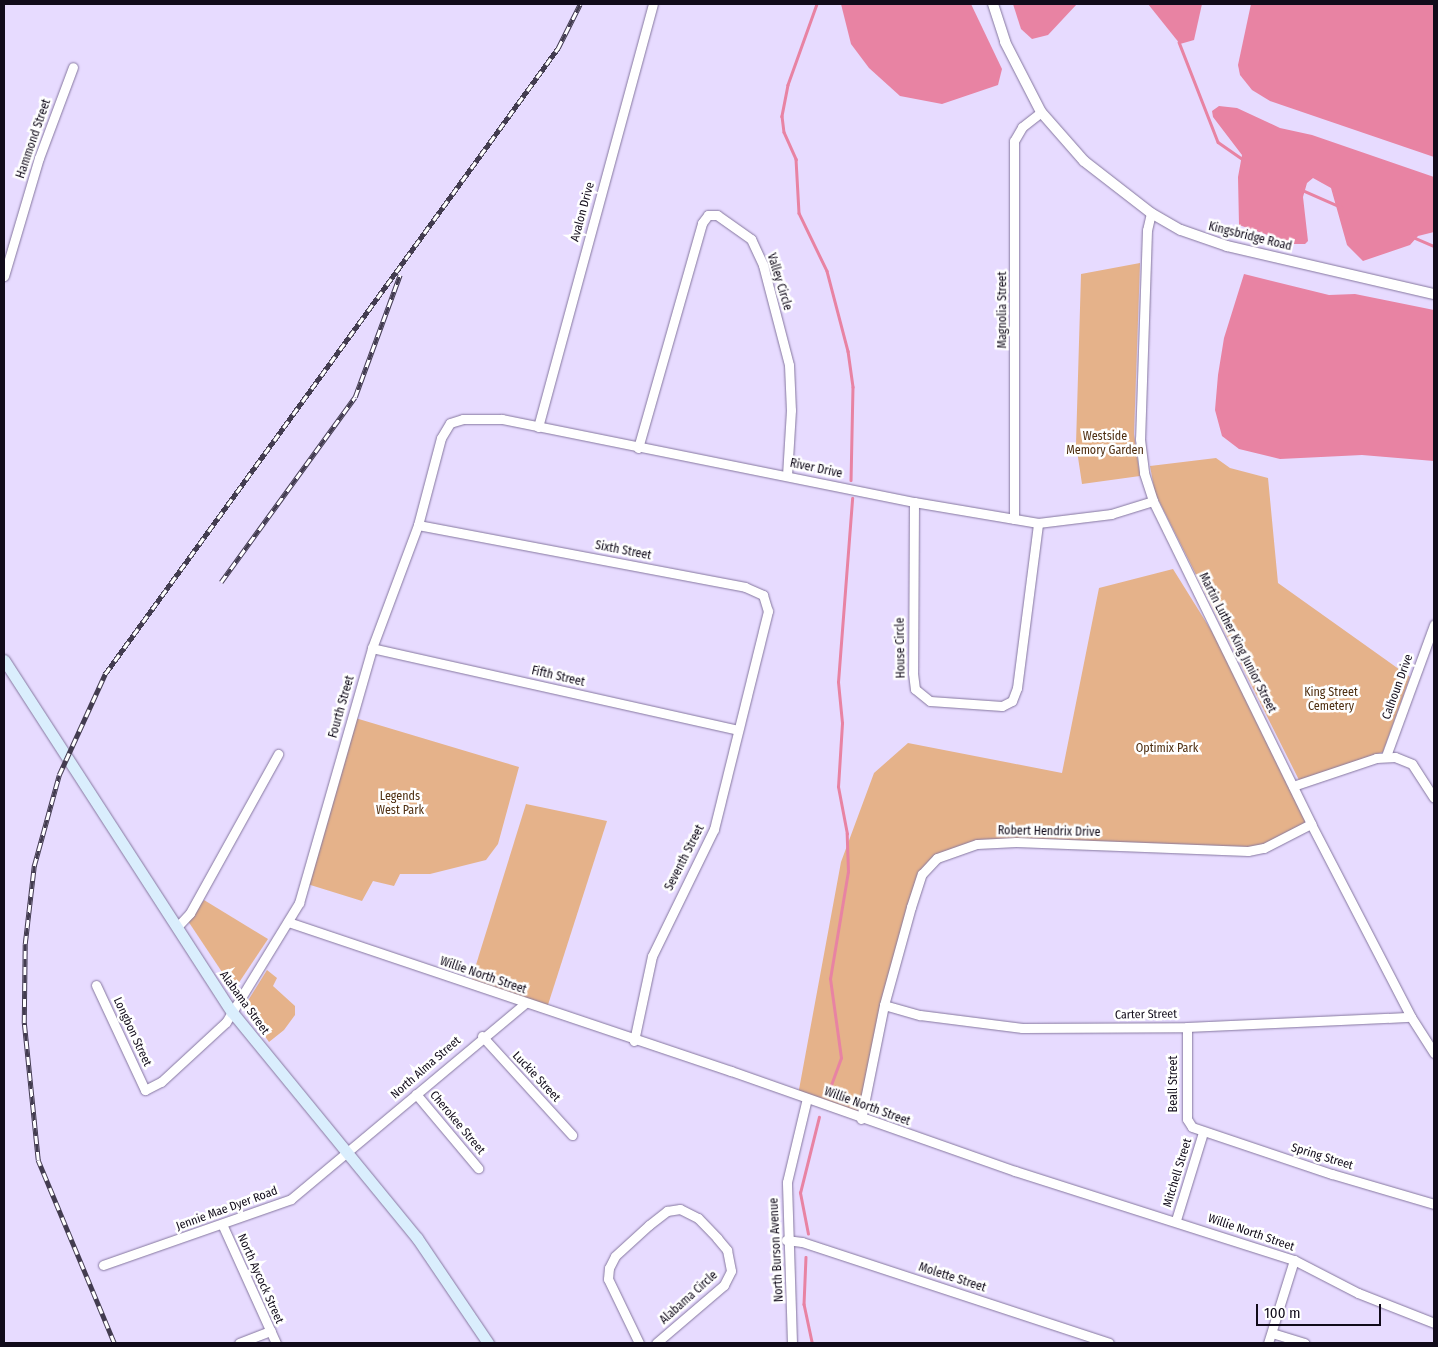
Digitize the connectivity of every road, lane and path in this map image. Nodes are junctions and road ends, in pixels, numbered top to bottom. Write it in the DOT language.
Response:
graph roads {
  1 [pos="652,4"];
  2 [pos="993,4"];
  3 [pos="72,67"];
  4 [pos="1041,112"];
  5 [pos="1151,213"];
  6 [pos="4,276"];
  7 [pos="1434,294"];
  8 [pos="474,419"];
  9 [pos="538,427"];
  10 [pos="638,448"];
  11 [pos="787,476"];
  12 [pos="1153,501"];
  13 [pos="914,502"];
  14 [pos="1014,519"];
  15 [pos="1038,523"];
  16 [pos="418,525"];
  17 [pos="1434,626"];
  18 [pos="372,648"];
  19 [pos="758,653"];
  20 [pos="4,660"];
  21 [pos="738,730"];
  22 [pos="278,754"];
  23 [pos="1386,756"];
  24 [pos="1293,786"];
  25 [pos="1434,798"];
  26 [pos="1311,824"];
  27 [pos="288,922"];
  28 [pos="177,927"];
  29 [pos="96,985"];
  30 [pos="524,1004"];
  31 [pos="884,1005"];
  32 [pos="232,1012"];
  33 [pos="1411,1018"];
  34 [pos="1187,1027"];
  35 [pos="482,1036"];
  36 [pos="634,1041"];
  37 [pos="1434,1053"];
  38 [pos="145,1090"];
  39 [pos="416,1094"];
  40 [pos="806,1098"];
  41 [pos="861,1119"];
  42 [pos="1203,1132"];
  43 [pos="572,1135"];
  44 [pos="347,1154"];
  45 [pos="478,1168"];
  46 [pos="1434,1204"];
  47 [pos="1176,1220"];
  48 [pos="222,1224"];
  49 [pos="786,1240"];
  50 [pos="1294,1260"];
  51 [pos="103,1265"];
  52 [pos="1434,1323"];
  53 [pos="270,1331"];
  54 [pos="1272,1333"];
  55 [pos="661,1341"];
  56 [pos="239,1343"];
  57 [pos="276,1343"];
  58 [pos="488,1343"];
  59 [pos="640,1343"];
  60 [pos="792,1343"];
  61 [pos="1109,1343"];
  62 [pos="1268,1343"];
  63 [pos="1305,1343"];
  1 -- 9 [label="street, Avalon Drive"];
  2 -- 4 [label="street, Kingsbridge Road"];
  3 -- 6 [label="street, Hammond Street"];
  4 -- 5 [label="street, Kingsbridge Road"];
  4 -- 14 [label="street, Magnolia Street"];
  5 -- 7 [label="street, Kingsbridge Road"];
  5 -- 12 [label="street, Martin Luther King Junior Street"];
  8 -- 9 [label="street, River Drive"];
  8 -- 16 [label="street, Fourth Street"];
  9 -- 10 [label="street, River Drive"];
  10 -- 11 [label="street, River Drive"];
  10 -- 11 [label="street, Valley Circle"];
  11 -- 13 [label="street, River Drive"];
  12 -- 15 [label="street, River Drive"];
  12 -- 24 [label="street, Martin Luther King Junior Street"];
  13 -- 14 [label="street, River Drive"];
  13 -- 15 [label="street, House Circle"];
  14 -- 15 [label="street, River Drive"];
  16 -- 18 [label="street, Fourth Street"];
  16 -- 19 [label="street, Sixth Street"];
  17 -- 23 [label="street, Calhoun Drive"];
  18 -- 21 [label="street, Fifth Street"];
  18 -- 27 [label="street, Fourth Street"];
  19 -- 21 [label="street, Seventh Street"];
  20 -- 28 [label="main road, Alabama Street"];
  21 -- 36 [label="street, Seventh Street"];
  22 -- 28 [label="street"];
  23 -- 24 [label="street"];
  23 -- 25 [label="street"];
  24 -- 26 [label="street, Martin Luther King Junior Street"];
  26 -- 31 [label="street, Robert Hendrix Drive"];
  26 -- 33 [label="street, Martin Luther King Junior Street"];
  27 -- 30 [label="street, Willie North Street"];
  27 -- 32 [label="street, Fourth Street"];
  28 -- 32 [label="main road, Alabama Street"];
  29 -- 38 [label="street, Longbon Street"];
  30 -- 35 [label="street, North Alma Street"];
  30 -- 36 [label="street, Willie North Street"];
  31 -- 34 [label="street, Carter Street"];
  31 -- 41 [label="street, Robert Hendrix Drive"];
  32 -- 38 [label="street, Fourth Street"];
  32 -- 44 [label="main road, Alabama Street"];
  33 -- 34 [label="street, Carter Street"];
  33 -- 37 [label="street, Martin Luther King Junior Street"];
  34 -- 42 [label="street, Beall Street"];
  35 -- 39 [label="street, North Alma Street"];
  35 -- 43 [label="street, Luckie Street"];
  36 -- 40 [label="street, Willie North Street"];
  39 -- 44 [label="street, North Alma Street"];
  39 -- 45 [label="street, Cherokee Street"];
  40 -- 41 [label="street, Willie North Street"];
  40 -- 49 [label="street, North Burson Avenue"];
  41 -- 47 [label="street, Willie North Street"];
  42 -- 46 [label="street, Spring Street"];
  42 -- 47 [label="street, Mitchell Street"];
  44 -- 48 [label="street, Jennie Mae Dyer Road"];
  44 -- 58 [label="main road, Alabama Street"];
  47 -- 50 [label="street, Willie North Street"];
  48 -- 51 [label="street, Jennie Mae Dyer Road"];
  48 -- 53 [label="street, North Aycock Street"];
  49 -- 60 [label="street, North Burson Avenue"];
  49 -- 61 [label="street, Molette Street"];
  50 -- 52 [label="street, Willie North Street"];
  50 -- 54 [label="street"];
  53 -- 56 [label="street"];
  53 -- 57 [label="street, North Aycock Street"];
  54 -- 62 [label="street"];
  54 -- 63 [label="street"];
  55 -- 59 [label="street, Alabama Circle"];
}
